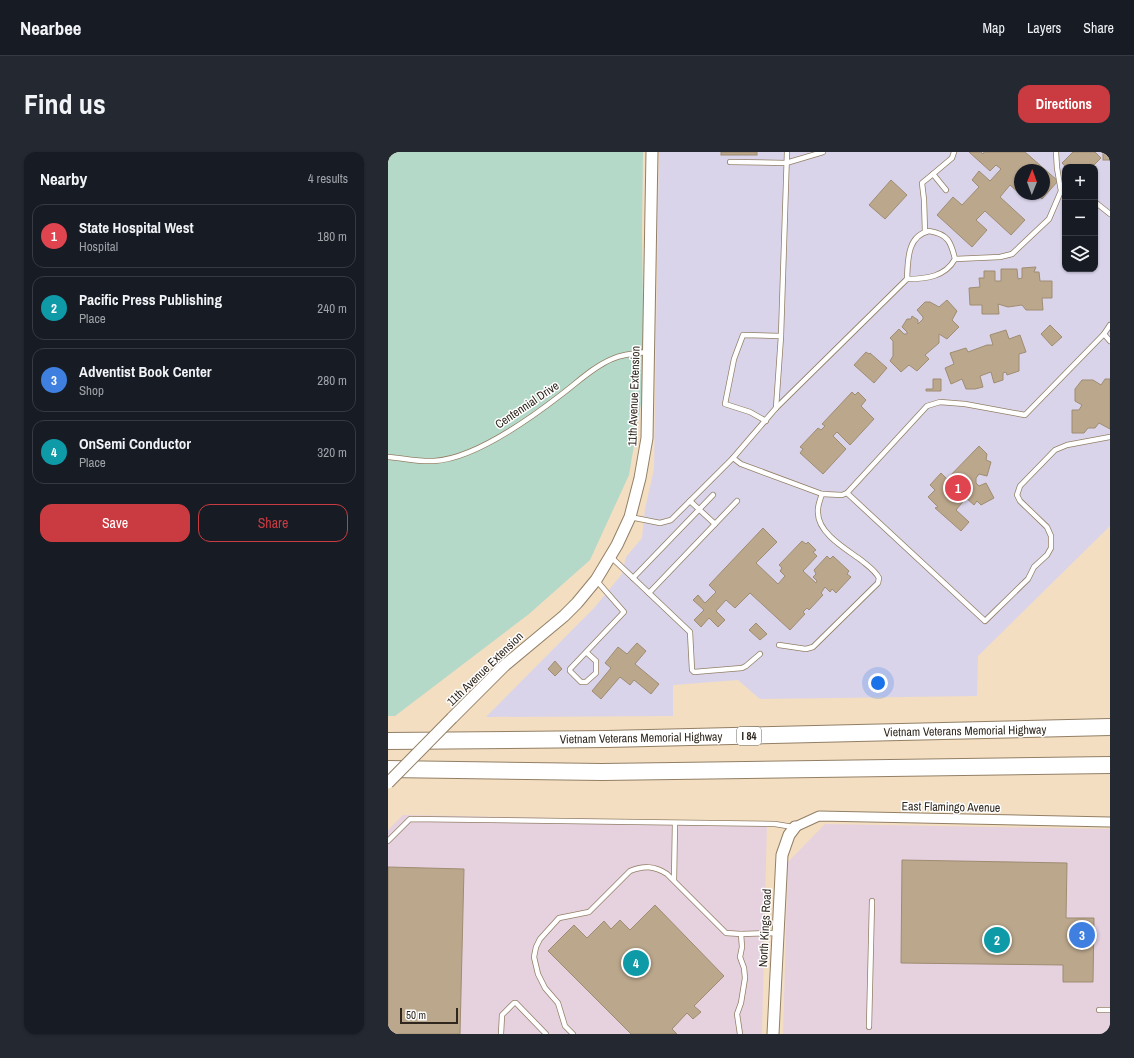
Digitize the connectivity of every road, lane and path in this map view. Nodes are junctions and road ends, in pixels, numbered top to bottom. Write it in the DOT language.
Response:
graph roads {
  1 [pos="652,152"];
  2 [pos="787,152"];
  3 [pos="823,152"];
  4 [pos="954,152"];
  5 [pos="1056,152"];
  6 [pos="730,162"];
  7 [pos="786,163"];
  8 [pos="932,174"];
  9 [pos="1062,187"];
  10 [pos="946,190"];
  11 [pos="1062,193"];
  12 [pos="1098,204"];
  13 [pos="1110,214"];
  14 [pos="925,232"];
  15 [pos="956,259"];
  16 [pos="907,279"];
  17 [pos="1110,325"];
  18 [pos="1104,334"];
  19 [pos="781,336"];
  20 [pos="1110,341"];
  21 [pos="649,352"];
  22 [pos="776,408"];
  23 [pos="766,421"];
  24 [pos="1110,437"];
  25 [pos="388,457"];
  26 [pos="733,458"];
  27 [pos="847,493"];
  28 [pos="822,494"];
  29 [pos="713,495"];
  30 [pos="690,501"];
  31 [pos="738,501"];
  32 [pos="699,509"];
  33 [pos="630,517"];
  34 [pos="715,524"];
  35 [pos="610,557"];
  36 [pos="633,578"];
  37 [pos="596,580"];
  38 [pos="649,593"];
  39 [pos="779,645"];
  40 [pos="586,652"];
  41 [pos="760,654"];
  42 [pos="1110,727"];
  43 [pos="388,741"];
  44 [pos="1110,764"];
  45 [pos="388,769"];
  46 [pos="388,783"];
  47 [pos="1110,822"];
  48 [pos="675,823"];
  49 [pos="794,828"];
  50 [pos="388,841"];
  51 [pos="674,880"];
  52 [pos="872,901"];
  53 [pos="777,933"];
  54 [pos="741,934"];
  55 [pos="1099,1010"];
  56 [pos="1110,1010"];
  57 [pos="869,1027"];
  58 [pos="543,1033"];
  59 [pos="500,1034"];
  60 [pos="573,1034"];
  61 [pos="740,1034"];
  62 [pos="773,1034"];
  1 -- 21 [label="street, 11th Avenue Extension"];
  2 -- 7 [label="lane"];
  3 -- 7 [label="lane"];
  4 -- 8 [label="lane"];
  5 -- 9 [label="lane"];
  6 -- 7 [label="lane"];
  7 -- 19 [label="lane"];
  8 -- 10 [label="lane"];
  8 -- 14 [label="lane"];
  11 -- 15 [label="lane"];
  12 -- 13 [label="lane"];
  14 -- 15 [label="lane"];
  14 -- 16 [label="lane"];
  15 -- 16 [label="lane"];
  16 -- 22 [label="lane"];
  17 -- 18 [label="lane"];
  18 -- 20 [label="lane"];
  18 -- 27 [label="lane"];
  19 -- 22 [label="lane"];
  19 -- 23 [label="lane"];
  21 -- 25 [label="lane, Centennial Drive"];
  21 -- 33 [label="street, 11th Avenue Extension"];
  22 -- 23 [label="lane"];
  23 -- 26 [label="lane"];
  24 -- 27 [label="lane"];
  26 -- 28 [label="lane"];
  26 -- 30 [label="lane"];
  27 -- 28 [label="lane"];
  28 -- 39 [label="lane"];
  29 -- 32 [label="lane"];
  30 -- 32 [label="lane"];
  30 -- 33 [label="lane"];
  31 -- 34 [label="lane"];
  32 -- 34 [label="lane"];
  32 -- 36 [label="lane"];
  33 -- 35 [label="street, 11th Avenue Extension"];
  34 -- 38 [label="lane"];
  35 -- 36 [label="lane"];
  35 -- 37 [label="street, 11th Avenue Extension"];
  36 -- 38 [label="lane"];
  37 -- 40 [label="lane"];
  37 -- 46 [label="street, 11th Avenue Extension, bridge"];
  38 -- 41 [label="lane"];
  40 -- 40 [label="lane"];
  42 -- 43 [label="highway, Vietnam Veterans Memorial Highway / I 84"];
  44 -- 45 [label="highway"];
  47 -- 49 [label="street, East Flamingo Avenue"];
  48 -- 49 [label="lane"];
  48 -- 50 [label="lane"];
  48 -- 51 [label="lane"];
  49 -- 53 [label="street, North Kings Road"];
  51 -- 54 [label="lane"];
  51 -- 60 [label="lane"];
  52 -- 57 [label="lane"];
  53 -- 54 [label="lane"];
  53 -- 62 [label="street, North Kings Road"];
  54 -- 61 [label="lane"];
  55 -- 56 [label="lane"];
  58 -- 59 [label="lane"];
}
